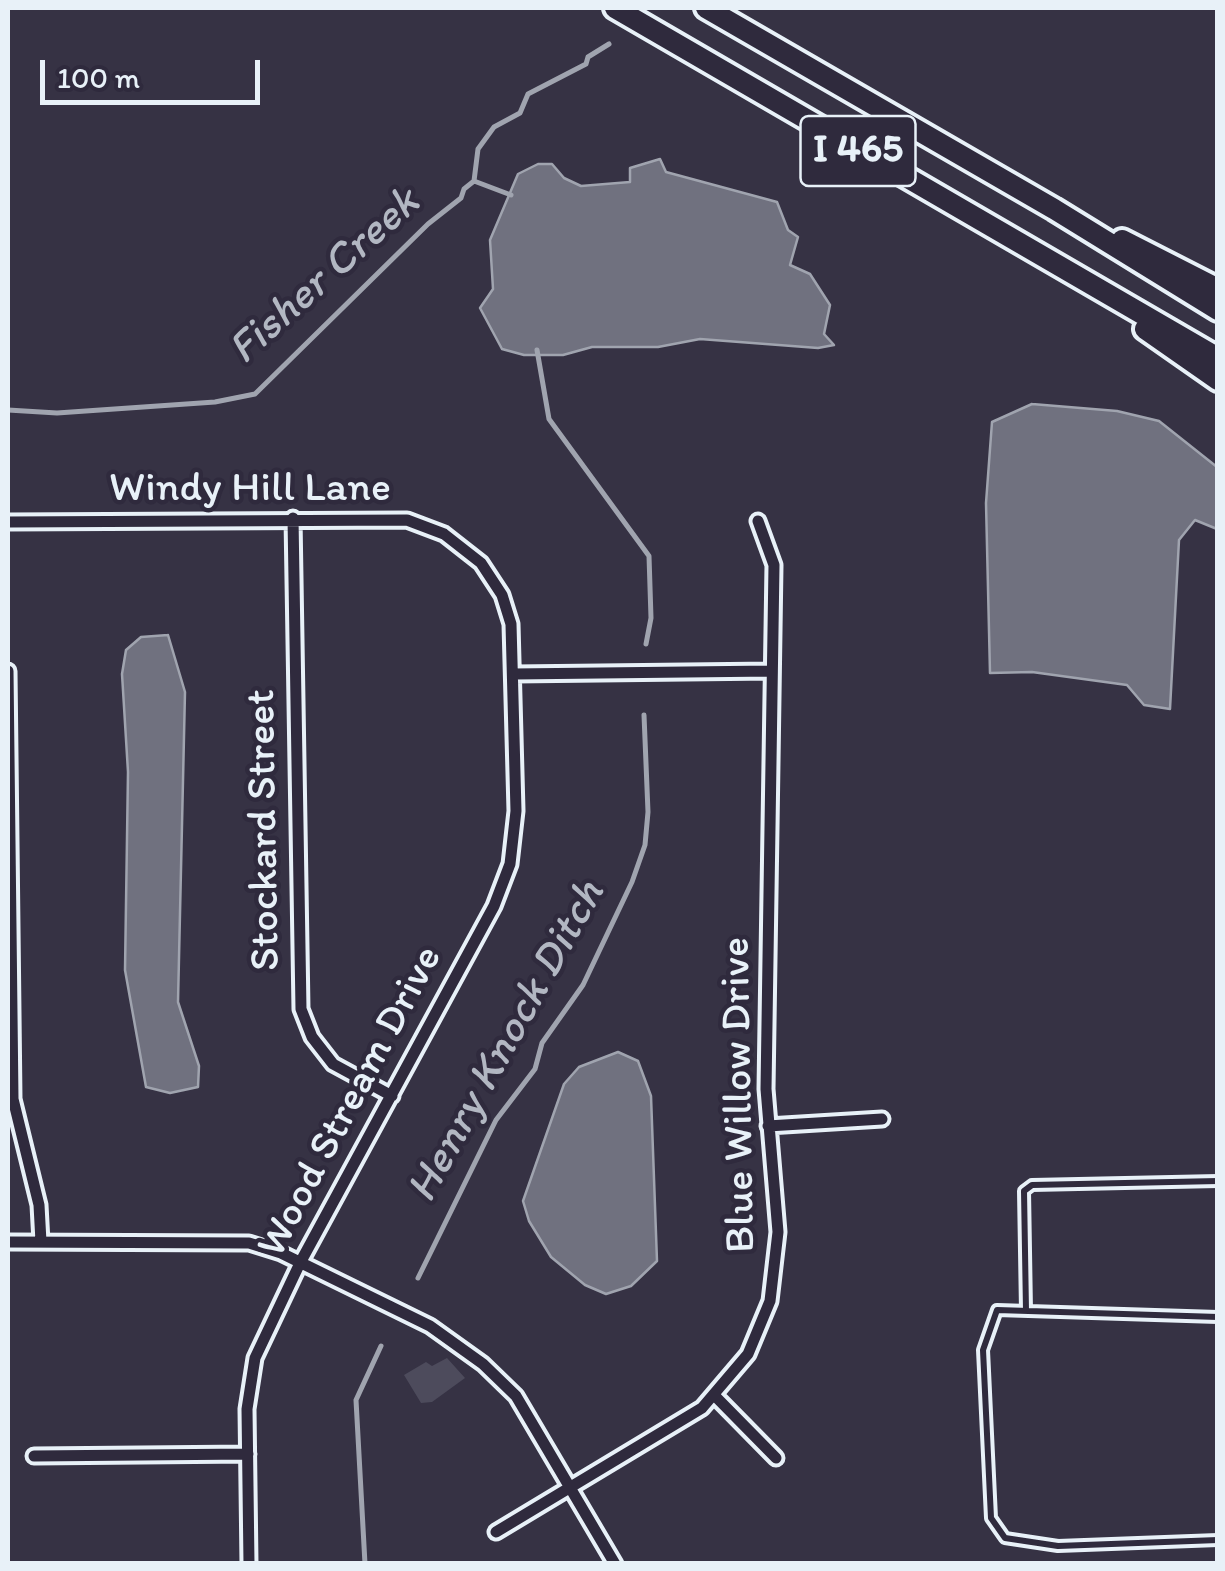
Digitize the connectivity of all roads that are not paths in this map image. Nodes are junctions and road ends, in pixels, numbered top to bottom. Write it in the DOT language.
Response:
graph roads {
  1 [pos="615,8"];
  2 [pos="706,8"];
  3 [pos="1054,209"];
  4 [pos="1218,289"];
  5 [pos="1100,294"];
  6 [pos="1218,310"];
  7 [pos="1218,358"];
  8 [pos="1218,380"];
  9 [pos="293,518"];
  10 [pos="758,521"];
  11 [pos="8,522"];
  12 [pos="8,671"];
  13 [pos="772,671"];
  14 [pos="514,674"];
  15 [pos="392,1096"];
  16 [pos="882,1119"];
  17 [pos="768,1126"];
  18 [pos="1218,1181"];
  19 [pos="8,1242"];
  20 [pos="41,1242"];
  21 [pos="300,1263"];
  22 [pos="1026,1311"];
  23 [pos="1218,1317"];
  24 [pos="716,1396"];
  25 [pos="248,1454"];
  26 [pos="34,1456"];
  27 [pos="776,1458"];
  28 [pos="572,1488"];
  29 [pos="496,1532"];
  30 [pos="1218,1540"];
  31 [pos="249,1564"];
  32 [pos="615,1564"];
  1 -- 5 [label="highway, I 465"];
  2 -- 3 [label="highway, I 465"];
  3 -- 4 [label="highway"];
  3 -- 6 [label="highway"];
  5 -- 7 [label="highway, I 465"];
  5 -- 8 [label="highway"];
  9 -- 11 [label="street, Windy Hill Lane"];
  9 -- 14 [label="street, Windy Hill Lane"];
  9 -- 15 [label="street, Stockard Street"];
  10 -- 13 [label="street, Blue Willow Drive"];
  12 -- 20 [label="street"];
  13 -- 14 [label="street"];
  13 -- 17 [label="street, Blue Willow Drive"];
  14 -- 15 [label="street, Wood Stream Drive"];
  15 -- 21 [label="street, Wood Stream Drive"];
  16 -- 17 [label="street"];
  17 -- 24 [label="street, Blue Willow Drive"];
  18 -- 22 [label="lane"];
  19 -- 20 [label="street"];
  20 -- 21 [label="street"];
  21 -- 25 [label="street, Wood Stream Drive"];
  21 -- 28 [label="street"];
  22 -- 23 [label="lane"];
  22 -- 30 [label="lane"];
  24 -- 27 [label="street"];
  24 -- 28 [label="street, Blue Willow Drive"];
  25 -- 26 [label="street"];
  25 -- 31 [label="street, Wood Stream Drive"];
  28 -- 29 [label="street, Blue Willow Drive"];
  28 -- 32 [label="street"];
}
